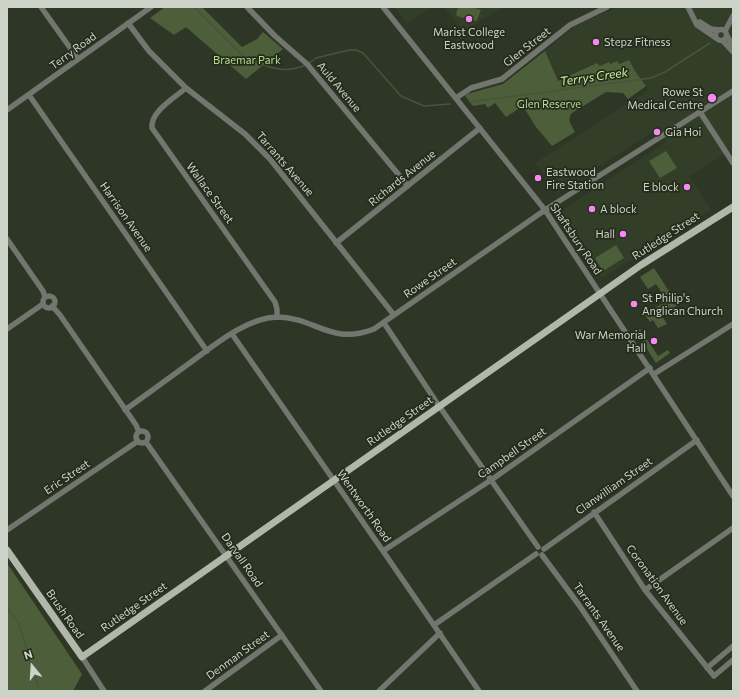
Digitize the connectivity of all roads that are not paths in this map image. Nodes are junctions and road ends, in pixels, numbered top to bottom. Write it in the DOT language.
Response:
graph roads {
  1 [pos="41,7"];
  2 [pos="151,7"];
  3 [pos="248,7"];
  4 [pos="383,7"];
  5 [pos="607,7"];
  6 [pos="688,7"];
  7 [pos="733,16"];
  8 [pos="696,21"];
  9 [pos="128,23"];
  10 [pos="724,32"];
  11 [pos="716,38"];
  12 [pos="723,41"];
  13 [pos="733,45"];
  14 [pos="733,52"];
  15 [pos="78,59"];
  16 [pos="186,88"];
  17 [pos="733,91"];
  18 [pos="29,95"];
  19 [pos="456,98"];
  20 [pos="7,110"];
  21 [pos="700,112"];
  22 [pos="480,128"];
  23 [pos="733,163"];
  24 [pos="408,186"];
  25 [pos="733,207"];
  26 [pos="545,210"];
  27 [pos="7,239"];
  28 [pos="336,243"];
  29 [pos="601,293"];
  30 [pos="46,297"];
  31 [pos="43,304"];
  32 [pos="52,306"];
  33 [pos="394,315"];
  34 [pos="277,318"];
  35 [pos="384,322"];
  36 [pos="733,324"];
  37 [pos="7,329"];
  38 [pos="232,334"];
  39 [pos="207,351"];
  40 [pos="650,368"];
  41 [pos="654,374"];
  42 [pos="440,406"];
  43 [pos="125,410"];
  44 [pos="139,432"];
  45 [pos="697,440"];
  46 [pos="138,441"];
  47 [pos="146,442"];
  48 [pos="491,480"];
  49 [pos="334,481"];
  50 [pos="733,496"];
  51 [pos="594,512"];
  52 [pos="733,528"];
  53 [pos="7,530"];
  54 [pos="538,547"];
  55 [pos="544,549"];
  56 [pos="7,550"];
  57 [pos="384,552"];
  58 [pos="539,554"];
  59 [pos="227,556"];
  60 [pos="646,590"];
  61 [pos="434,625"];
  62 [pos="440,633"];
  63 [pos="282,635"];
  64 [pos="733,646"];
  65 [pos="82,657"];
  66 [pos="733,660"];
  67 [pos="707,668"];
  68 [pos="104,691"];
  69 [pos="205,691"];
  70 [pos="321,691"];
  71 [pos="379,691"];
  72 [pos="479,691"];
  73 [pos="637,691"];
  1 -- 15 [label="street"];
  2 -- 9 [label="street, Terry Road"];
  3 -- 24 [label="street, Auld Avenue"];
  4 -- 19 [label="street, Shaftsbury Road"];
  5 -- 19 [label="street, Glen Street"];
  6 -- 8 [label="street"];
  7 -- 10 [label="street"];
  8 -- 10 [label="street"];
  8 -- 11 [label="street"];
  9 -- 15 [label="street, Terry Road"];
  9 -- 16 [label="street, Tarrants Avenue"];
  10 -- 11 [label="street"];
  10 -- 12 [label="street"];
  10 -- 13 [label="street"];
  11 -- 12 [label="street"];
  12 -- 14 [label="street"];
  15 -- 18 [label="street, Terry Road"];
  16 -- 28 [label="street, Tarrants Avenue"];
  16 -- 34 [label="street, Wallace Street"];
  17 -- 21 [label="street, Rowe Street"];
  18 -- 20 [label="street, Terry Road"];
  18 -- 39 [label="street, Harrison Avenue"];
  19 -- 22 [label="street, Shaftsbury Road"];
  21 -- 23 [label="street"];
  21 -- 26 [label="street, Rowe Street"];
  22 -- 24 [label="street, Richards Avenue"];
  22 -- 26 [label="street, Shaftsbury Road"];
  24 -- 28 [label="street, Richards Avenue"];
  25 -- 29 [label="main road, Rutledge Street"];
  26 -- 29 [label="street, Shaftsbury Road"];
  26 -- 33 [label="street, Rowe Street"];
  27 -- 30 [label="street"];
  28 -- 33 [label="street, Tarrants Avenue"];
  29 -- 40 [label="street, Shaftsbury Road"];
  29 -- 42 [label="main road, Rutledge Street"];
  30 -- 31 [label="street"];
  30 -- 32 [label="street"];
  31 -- 32 [label="street"];
  31 -- 37 [label="street"];
  32 -- 43 [label="street"];
  33 -- 35 [label="street, Rowe Street"];
  34 -- 35 [label="street, Rowe Street"];
  34 -- 38 [label="street, Rowe Street"];
  35 -- 42 [label="street"];
  36 -- 41 [label="street"];
  38 -- 39 [label="street, Rowe Street"];
  38 -- 49 [label="street, Wentworth Road"];
  39 -- 43 [label="street, Rowe Street"];
  40 -- 41 [label="street, Shaftsbury Road"];
  40 -- 48 [label="street, Campbell Street"];
  41 -- 45 [label="street, Shaftsbury Road"];
  42 -- 48 [label="street"];
  42 -- 49 [label="main road, Rutledge Street"];
  43 -- 44 [label="street"];
  44 -- 46 [label="street"];
  44 -- 47 [label="street"];
  45 -- 50 [label="street, Shaftsbury Road"];
  45 -- 51 [label="street, Clanwilliam Street"];
  46 -- 47 [label="street"];
  46 -- 53 [label="street, Eric Street"];
  47 -- 59 [label="street, Darvall Road"];
  48 -- 54 [label="street"];
  48 -- 57 [label="street, Campbell Street"];
  49 -- 57 [label="street, Wentworth Road"];
  49 -- 59 [label="main road, Rutledge Street"];
  51 -- 55 [label="street, Clanwilliam Street"];
  51 -- 60 [label="street, Coronation Avenue"];
  52 -- 60 [label="street"];
  54 -- 55 [label="street"];
  54 -- 58 [label="street"];
  55 -- 58 [label="street"];
  56 -- 65 [label="main road, Brush Road"];
  57 -- 61 [label="street, Wentworth Road"];
  58 -- 61 [label="street"];
  58 -- 73 [label="street, Tarrants Avenue"];
  59 -- 63 [label="street, Darvall Road"];
  59 -- 65 [label="main road, Rutledge Street"];
  60 -- 67 [label="street, Coronation Avenue"];
  61 -- 62 [label="street, Wentworth Road"];
  62 -- 71 [label="street"];
  62 -- 72 [label="street, Wentworth Road"];
  63 -- 69 [label="street, Denman Street"];
  63 -- 70 [label="street, Darvall Road"];
  64 -- 67 [label="street"];
  65 -- 68 [label="street, Brush Road"];
  66 -- 67 [label="street"];
}
